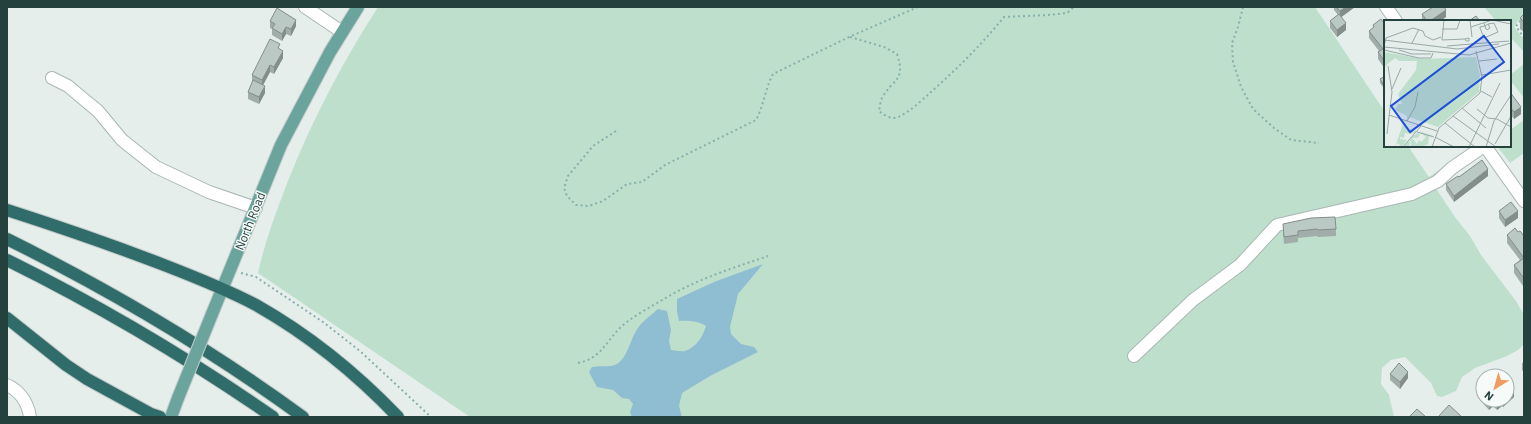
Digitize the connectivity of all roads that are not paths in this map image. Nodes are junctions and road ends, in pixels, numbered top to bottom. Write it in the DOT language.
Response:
graph roads {
  1 [pos="305,7"];
  2 [pos="358,7"];
  3 [pos="1386,7"];
  4 [pos="1395,20"];
  5 [pos="342,32"];
  6 [pos="52,78"];
  7 [pos="1483,147"];
  8 [pos="1485,147"];
  9 [pos="1524,201"];
  10 [pos="256,208"];
  11 [pos="7,210"];
  12 [pos="7,239"];
  13 [pos="7,260"];
  14 [pos="223,289"];
  15 [pos="7,318"];
  16 [pos="1134,356"];
  17 [pos="7,385"];
  18 [pos="30,417"];
  19 [pos="160,417"];
  20 [pos="171,417"];
  21 [pos="273,417"];
  22 [pos="303,417"];
  23 [pos="398,417"];
  1 -- 5 [label="street"];
  2 -- 5 [label="main road, North Road"];
  3 -- 4 [label="street"];
  5 -- 10 [label="main road, North Road"];
  6 -- 10 [label="street"];
  7 -- 16 [label="street"];
  8 -- 9 [label="street"];
  10 -- 14 [label="main road, North Road"];
  11 -- 14 [label="highway"];
  12 -- 22 [label="highway"];
  13 -- 21 [label="highway"];
  14 -- 20 [label="main road, North Road, bridge"];
  14 -- 23 [label="highway"];
  15 -- 19 [label="highway"];
  17 -- 18 [label="street"];
}
